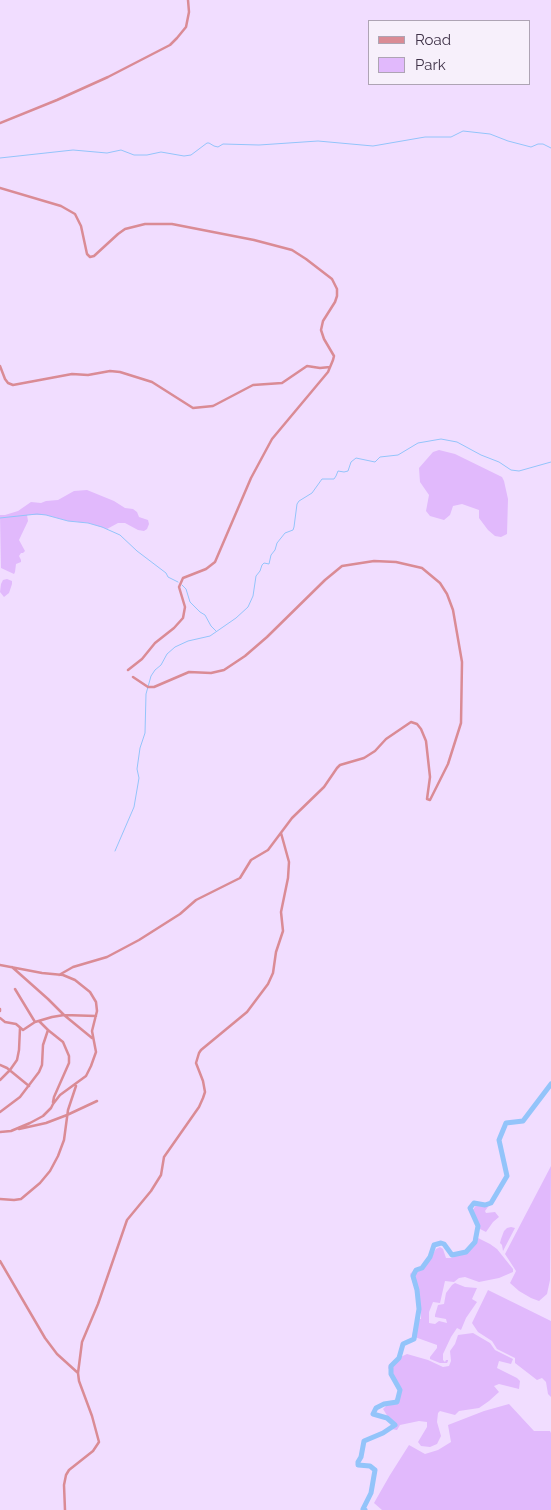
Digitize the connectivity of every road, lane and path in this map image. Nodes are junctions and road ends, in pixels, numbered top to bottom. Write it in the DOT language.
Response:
graph roads {
  1 [pos="188,0"];
  2 [pos="0,122"];
  3 [pos="0,188"];
  4 [pos="0,366"];
  5 [pos="330,367"];
  6 [pos="128,670"];
  7 [pos="133,677"];
  8 [pos="281,833"];
  9 [pos="0,965"];
  10 [pos="10,966"];
  11 [pos="59,975"];
  12 [pos="15,989"];
  13 [pos="64,1015"];
  14 [pos="96,1016"];
  15 [pos="0,1018"];
  16 [pos="39,1021"];
  17 [pos="34,1022"];
  18 [pos="20,1028"];
  19 [pos="48,1030"];
  20 [pos="93,1039"];
  21 [pos="0,1065"];
  22 [pos="10,1070"];
  23 [pos="0,1080"];
  24 [pos="76,1084"];
  25 [pos="29,1086"];
  26 [pos="97,1101"];
  27 [pos="53,1104"];
  28 [pos="0,1112"];
  29 [pos="67,1115"];
  30 [pos="15,1129"];
  31 [pos="0,1132"];
  32 [pos="0,1199"];
  33 [pos="0,1261"];
  34 [pos="78,1373"];
  35 [pos="65,1510"];
  1 -- 2 [label="street"];
  3 -- 5 [label="street"];
  4 -- 5 [label="street"];
  5 -- 6 [label="street"];
  7 -- 8 [label="street"];
  8 -- 11 [label="street"];
  8 -- 34 [label="street"];
  9 -- 10 [label="street"];
  10 -- 11 [label="street"];
  10 -- 13 [label="street"];
  11 -- 14 [label="street"];
  12 -- 17 [label="street"];
  13 -- 14 [label="street"];
  13 -- 16 [label="street"];
  13 -- 20 [label="street"];
  14 -- 20 [label="street"];
  15 -- 18 [label="street"];
  16 -- 17 [label="street"];
  16 -- 19 [label="street"];
  17 -- 18 [label="street"];
  18 -- 22 [label="street"];
  19 -- 25 [label="street"];
  19 -- 27 [label="street"];
  20 -- 24 [label="street"];
  21 -- 22 [label="street"];
  22 -- 23 [label="street"];
  22 -- 25 [label="street"];
  24 -- 27 [label="street"];
  24 -- 29 [label="street"];
  25 -- 28 [label="street"];
  26 -- 29 [label="street"];
  27 -- 30 [label="street"];
  29 -- 30 [label="street"];
  29 -- 32 [label="street"];
  30 -- 31 [label="street"];
  33 -- 34 [label="street"];
  34 -- 35 [label="street"];
}
